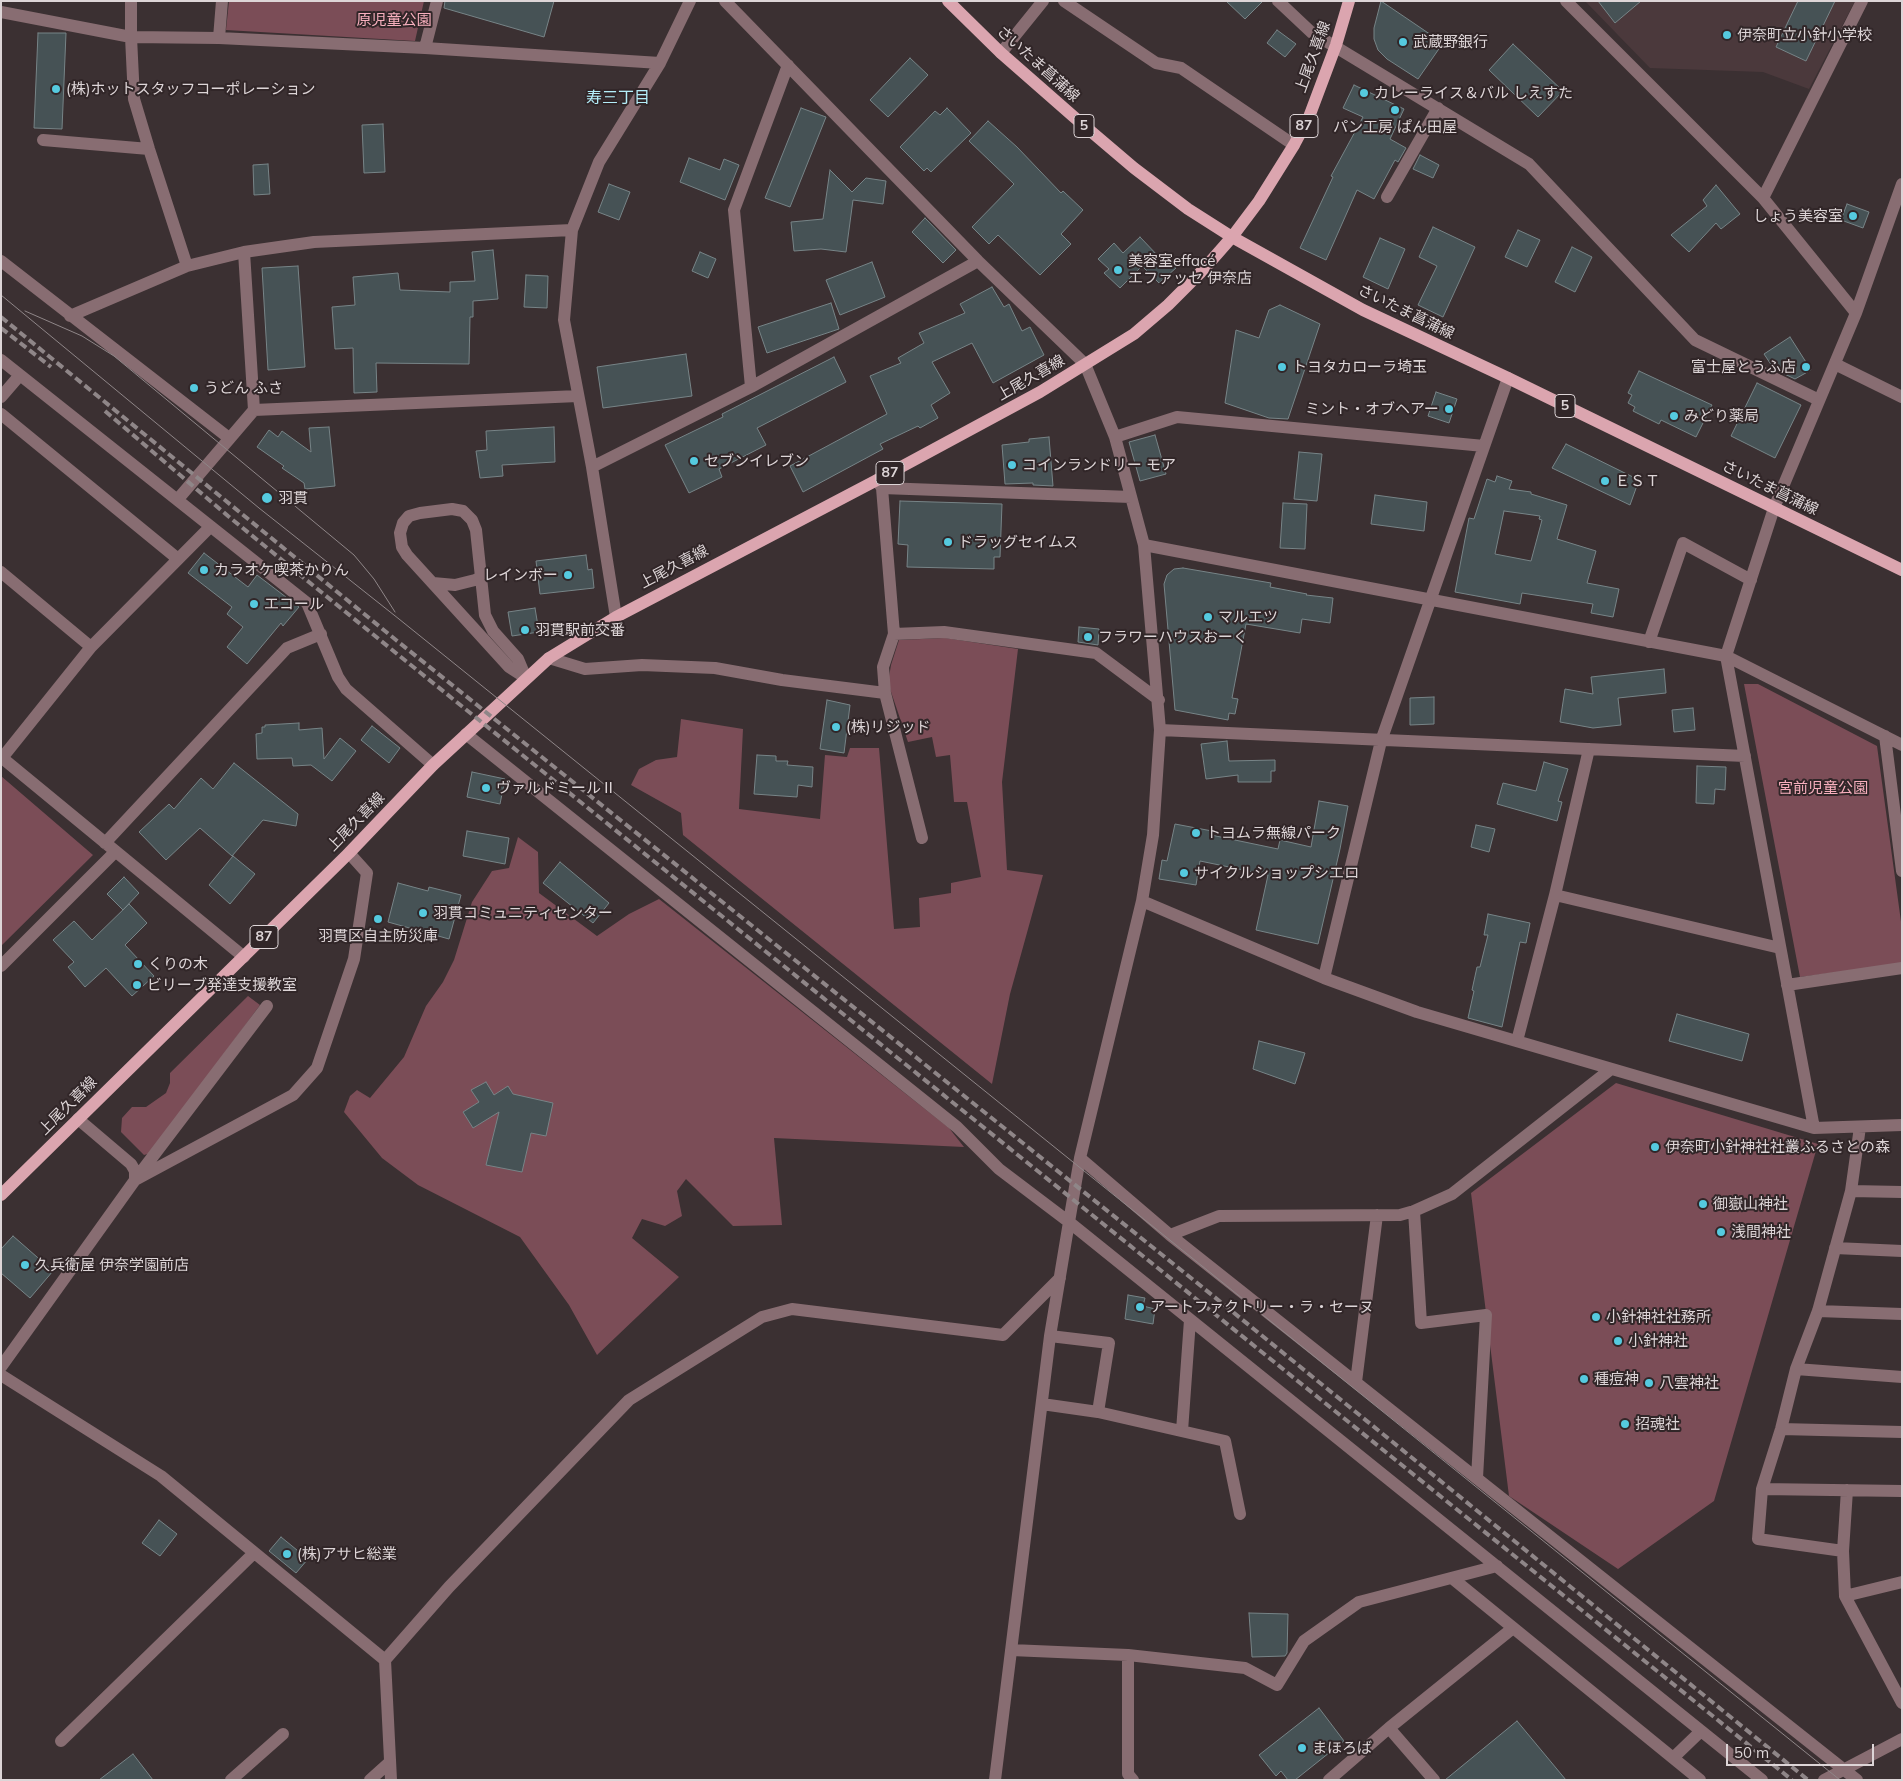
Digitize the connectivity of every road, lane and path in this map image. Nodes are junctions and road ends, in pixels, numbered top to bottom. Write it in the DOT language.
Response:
graph roads {
  1 [pos="131,1"];
  2 [pos="222,1"];
  3 [pos="437,1"];
  4 [pos="690,1"];
  5 [pos="725,1"];
  6 [pos="948,1"];
  7 [pos="1043,1"];
  8 [pos="1064,1"];
  9 [pos="1278,1"];
  10 [pos="1349,1"];
  11 [pos="1566,1"];
  12 [pos="1862,1"];
  13 [pos="1,12"];
  14 [pos="131,37"];
  15 [pos="219,38"];
  16 [pos="1336,45"];
  17 [pos="425,48"];
  18 [pos="1001,53"];
  19 [pos="660,64"];
  20 [pos="788,65"];
  21 [pos="1438,108"];
  22 [pos="43,140"];
  23 [pos="1294,145"];
  24 [pos="149,150"];
  25 [pos="1902,184"];
  26 [pos="1387,197"];
  27 [pos="1763,198"];
  28 [pos="572,230"];
  29 [pos="1232,237"];
  30 [pos="244,252"];
  31 [pos="1,261"];
  32 [pos="978,261"];
  33 [pos="187,266"];
  34 [pos="1856,313"];
  35 [pos="70,316"];
  36 [pos="1,360"];
  37 [pos="1086,364"];
  38 [pos="1835,364"];
  39 [pos="20,375"];
  40 [pos="1508,378"];
  41 [pos="751,387"];
  42 [pos="578,396"];
  43 [pos="1902,397"];
  44 [pos="1,398"];
  45 [pos="1819,400"];
  46 [pos="254,410"];
  47 [pos="1,414"];
  48 [pos="229,438"];
  49 [pos="1114,438"];
  50 [pos="1484,446"];
  51 [pos="592,467"];
  52 [pos="880,484"];
  53 [pos="1131,497"];
  54 [pos="178,499"];
  55 [pos="1774,508"];
  56 [pos="210,528"];
  57 [pos="1144,545"];
  58 [pos="178,559"];
  59 [pos="1902,570"];
  60 [pos="1,572"];
  61 [pos="481,576"];
  62 [pos="1751,580"];
  63 [pos="433,583"];
  64 [pos="1430,600"];
  65 [pos="616,616"];
  66 [pos="321,634"];
  67 [pos="894,634"];
  68 [pos="1649,642"];
  69 [pos="91,647"];
  70 [pos="1726,656"];
  71 [pos="549,658"];
  72 [pos="526,678"];
  73 [pos="885,693"];
  74 [pos="1159,700"];
  75 [pos="1160,730"];
  76 [pos="466,734"];
  77 [pos="1885,736"];
  78 [pos="1381,741"];
  79 [pos="1902,745"];
  80 [pos="1589,749"];
  81 [pos="1745,756"];
  82 [pos="2,757"];
  83 [pos="433,765"];
  84 [pos="922,838"];
  85 [pos="110,848"];
  86 [pos="348,853"];
  87 [pos="1902,871"];
  88 [pos="1555,895"];
  89 [pos="1142,901"];
  90 [pos="1780,948"];
  91 [pos="244,957"];
  92 [pos="1,966"];
  93 [pos="1902,968"];
  94 [pos="1324,978"];
  95 [pos="1787,985"];
  96 [pos="267,1006"];
  97 [pos="1517,1041"];
  98 [pos="1611,1069"];
  99 [pos="78,1119"];
  100 [pos="1902,1125"];
  101 [pos="1860,1127"];
  102 [pos="1814,1128"];
  103 [pos="1080,1158"];
  104 [pos="136,1180"];
  105 [pos="1851,1191"];
  106 [pos="1902,1192"];
  107 [pos="1,1195"];
  108 [pos="1414,1211"];
  109 [pos="1377,1216"];
  110 [pos="1069,1222"];
  111 [pos="1170,1235"];
  112 [pos="1835,1248"];
  113 [pos="1902,1251"];
  114 [pos="1060,1278"];
  115 [pos="1818,1311"];
  116 [pos="1902,1314"];
  117 [pos="1190,1320"];
  118 [pos="1050,1336"];
  119 [pos="1,1368"];
  120 [pos="1796,1369"];
  121 [pos="1,1375"];
  122 [pos="1902,1377"];
  123 [pos="1356,1382"];
  124 [pos="1042,1404"];
  125 [pos="1098,1412"];
  126 [pos="1781,1429"];
  127 [pos="1182,1431"];
  128 [pos="1902,1432"];
  129 [pos="1477,1478"];
  130 [pos="1762,1489"];
  131 [pos="1847,1490"];
  132 [pos="1902,1491"];
  133 [pos="1240,1514"];
  134 [pos="1843,1551"];
  135 [pos="254,1553"];
  136 [pos="1497,1566"];
  137 [pos="1452,1578"];
  138 [pos="1902,1582"];
  139 [pos="1845,1596"];
  140 [pos="1513,1628"];
  141 [pos="1011,1650"];
  142 [pos="1128,1655"];
  143 [pos="385,1660"];
  144 [pos="1902,1704"];
  145 [pos="1389,1728"];
  146 [pos="1701,1731"];
  147 [pos="282,1734"];
  148 [pos="1902,1739"];
  149 [pos="61,1741"];
  150 [pos="1673,1758"];
  151 [pos="390,1762"];
  152 [pos="1844,1769"];
  153 [pos="231,1780"];
  154 [pos="370,1780"];
  155 [pos="390,1780"];
  156 [pos="995,1780"];
  157 [pos="1133,1780"];
  158 [pos="1329,1780"];
  159 [pos="1434,1780"];
  160 [pos="1700,1780"];
  161 [pos="1762,1780"];
  162 [pos="1824,1780"];
  163 [pos="1857,1780"];
  1 -- 14 [label="street"];
  2 -- 15 [label="street"];
  3 -- 17 [label="street"];
  4 -- 19 [label="street"];
  5 -- 20 [label="street"];
  6 -- 18 [label="main road, さいたま菖蒲線 / 5"];
  7 -- 18 [label="street"];
  8 -- 23 [label="street"];
  9 -- 16 [label="street"];
  10 -- 16 [label="main road, 上尾久喜線 / 87"];
  11 -- 27 [label="street"];
  12 -- 27 [label="street"];
  13 -- 14 [label="street"];
  14 -- 15 [label="street"];
  14 -- 24 [label="street"];
  15 -- 17 [label="street"];
  16 -- 21 [label="street"];
  16 -- 23 [label="main road, 上尾久喜線 / 87"];
  17 -- 19 [label="street"];
  18 -- 29 [label="main road, さいたま菖蒲線 / 5"];
  19 -- 28 [label="street"];
  20 -- 32 [label="street"];
  20 -- 41 [label="street"];
  21 -- 26 [label="street"];
  21 -- 45 [label="street"];
  22 -- 24 [label="street"];
  23 -- 29 [label="main road, 上尾久喜線 / 87"];
  24 -- 33 [label="street"];
  25 -- 34 [label="street"];
  27 -- 34 [label="street"];
  28 -- 30 [label="street"];
  28 -- 42 [label="street"];
  29 -- 37 [label="main road, 上尾久喜線 / 87"];
  29 -- 40 [label="main road, さいたま菖蒲線 / 5"];
  30 -- 33 [label="street"];
  30 -- 46 [label="street"];
  31 -- 35 [label="street"];
  32 -- 37 [label="street"];
  32 -- 41 [label="street"];
  33 -- 35 [label="street"];
  34 -- 38 [label="street"];
  35 -- 48 [label="street"];
  36 -- 39 [label="street"];
  37 -- 49 [label="street"];
  37 -- 52 [label="main road, 上尾久喜線 / 87"];
  38 -- 43 [label="street"];
  38 -- 45 [label="street"];
  39 -- 44 [label="street"];
  39 -- 54 [label="street"];
  40 -- 50 [label="street"];
  40 -- 55 [label="main road, さいたま菖蒲線 / 5"];
  41 -- 51 [label="street"];
  42 -- 46 [label="street"];
  42 -- 51 [label="street"];
  45 -- 55 [label="street"];
  46 -- 48 [label="street"];
  47 -- 58 [label="street"];
  48 -- 54 [label="street"];
  49 -- 50 [label="street"];
  49 -- 53 [label="street"];
  50 -- 64 [label="street"];
  51 -- 65 [label="street"];
  52 -- 53 [label="street"];
  52 -- 65 [label="main road, 上尾久喜線 / 87"];
  52 -- 67 [label="street"];
  53 -- 57 [label="street"];
  54 -- 56 [label="street"];
  55 -- 59 [label="main road, さいたま菖蒲線 / 5"];
  55 -- 62 [label="street"];
  56 -- 58 [label="street"];
  56 -- 66 [label="street"];
  57 -- 64 [label="street"];
  57 -- 74 [label="street"];
  58 -- 69 [label="street"];
  60 -- 69 [label="street"];
  61 -- 63 [label="street"];
  61 -- 63 [label="street"];
  61 -- 72 [label="street"];
  62 -- 68 [label="street"];
  62 -- 70 [label="street"];
  63 -- 72 [label="street"];
  64 -- 68 [label="street"];
  64 -- 78 [label="street"];
  65 -- 71 [label="main road, 上尾久喜線 / 87"];
  66 -- 83 [label="street"];
  66 -- 85 [label="street"];
  67 -- 73 [label="street"];
  67 -- 74 [label="street"];
  68 -- 70 [label="street"];
  69 -- 82 [label="street"];
  70 -- 77 [label="street"];
  70 -- 81 [label="street"];
  71 -- 72 [label="main road, 上尾久喜線 / 87"];
  71 -- 73 [label="street"];
  72 -- 76 [label="main road, 上尾久喜線 / 87"];
  73 -- 84 [label="street"];
  74 -- 75 [label="street"];
  75 -- 78 [label="street"];
  75 -- 89 [label="street"];
  76 -- 83 [label="main road, 上尾久喜線 / 87"];
  76 -- 110 [label="street"];
  77 -- 79 [label="street"];
  77 -- 87 [label="street"];
  78 -- 80 [label="street"];
  78 -- 94 [label="street"];
  80 -- 81 [label="street"];
  80 -- 88 [label="street"];
  81 -- 90 [label="street"];
  82 -- 85 [label="street"];
  83 -- 86 [label="main road, 上尾久喜線 / 87"];
  85 -- 91 [label="street"];
  85 -- 92 [label="street"];
  86 -- 91 [label="main road, 上尾久喜線 / 87"];
  86 -- 104 [label="street"];
  88 -- 90 [label="street"];
  88 -- 97 [label="street"];
  89 -- 94 [label="street"];
  89 -- 103 [label="street"];
  90 -- 95 [label="street"];
  91 -- 99 [label="main road, 上尾久喜線 / 87"];
  93 -- 95 [label="street"];
  94 -- 97 [label="street"];
  95 -- 102 [label="street"];
  96 -- 104 [label="street"];
  97 -- 98 [label="street"];
  98 -- 102 [label="street"];
  98 -- 108 [label="street"];
  99 -- 104 [label="street"];
  99 -- 107 [label="main road, 上尾久喜線 / 87"];
  100 -- 101 [label="street"];
  101 -- 102 [label="street"];
  101 -- 105 [label="street"];
  103 -- 110 [label="street"];
  103 -- 111 [label="street"];
  104 -- 119 [label="street"];
  105 -- 106 [label="street"];
  105 -- 112 [label="street"];
  108 -- 109 [label="street"];
  108 -- 129 [label="street"];
  109 -- 111 [label="street"];
  109 -- 123 [label="street"];
  110 -- 114 [label="street"];
  110 -- 117 [label="street"];
  111 -- 123 [label="street"];
  112 -- 113 [label="street"];
  112 -- 115 [label="street"];
  114 -- 118 [label="street"];
  114 -- 143 [label="street"];
  115 -- 116 [label="street"];
  115 -- 120 [label="street"];
  117 -- 127 [label="street"];
  117 -- 136 [label="street"];
  118 -- 124 [label="street"];
  118 -- 125 [label="street"];
  120 -- 122 [label="street"];
  120 -- 126 [label="street"];
  121 -- 135 [label="street"];
  123 -- 129 [label="street"];
  124 -- 125 [label="street"];
  124 -- 141 [label="street"];
  125 -- 127 [label="street"];
  126 -- 128 [label="street"];
  126 -- 130 [label="street"];
  127 -- 133 [label="street"];
  129 -- 152 [label="street"];
  130 -- 131 [label="street"];
  130 -- 134 [label="street"];
  131 -- 132 [label="street"];
  131 -- 134 [label="street"];
  134 -- 139 [label="street"];
  135 -- 143 [label="street"];
  135 -- 149 [label="street"];
  136 -- 137 [label="street"];
  136 -- 146 [label="street"];
  137 -- 140 [label="street"];
  137 -- 142 [label="street"];
  138 -- 139 [label="street"];
  139 -- 144 [label="street"];
  140 -- 145 [label="street"];
  140 -- 150 [label="street"];
  141 -- 142 [label="street"];
  141 -- 156 [label="street"];
  142 -- 157 [label="street"];
  143 -- 151 [label="street"];
  145 -- 158 [label="street"];
  145 -- 159 [label="street"];
  146 -- 150 [label="street"];
  146 -- 161 [label="street"];
  147 -- 153 [label="street"];
  148 -- 152 [label="street"];
  150 -- 160 [label="street"];
  151 -- 154 [label="street"];
  151 -- 155 [label="street"];
  152 -- 162 [label="street"];
  152 -- 163 [label="street"];
}
